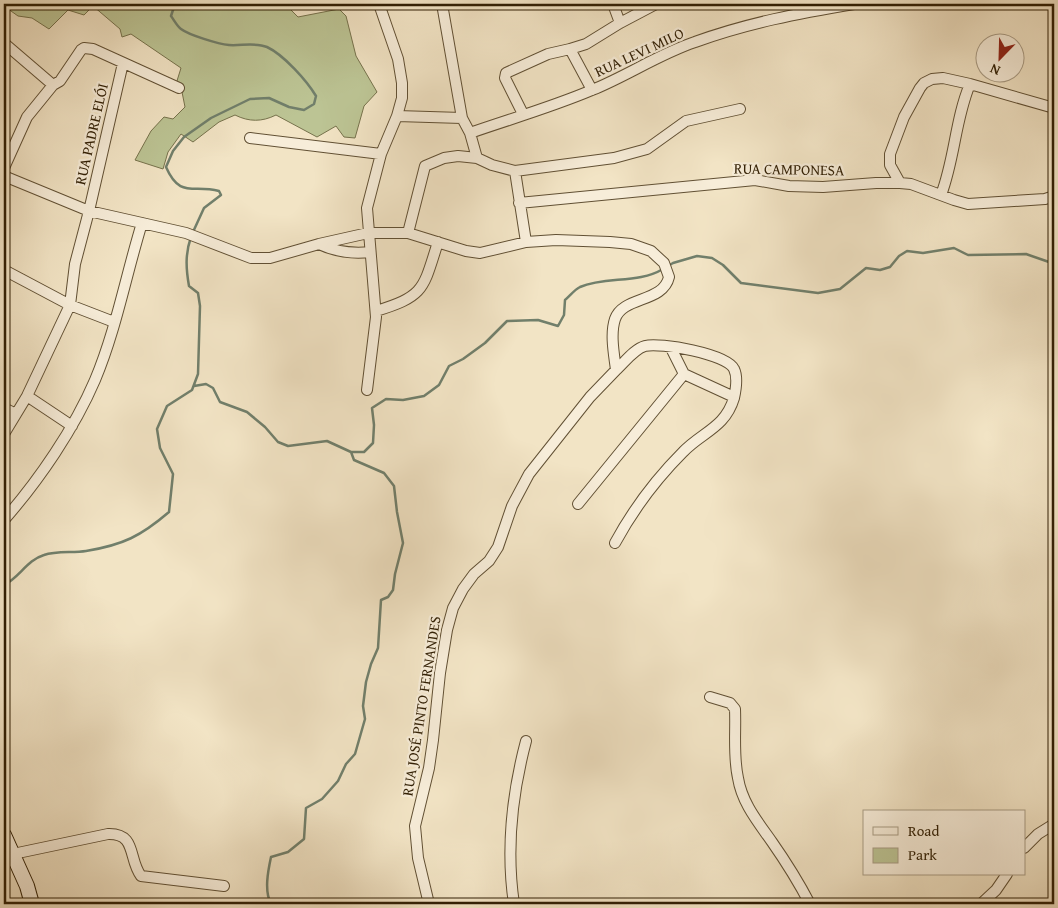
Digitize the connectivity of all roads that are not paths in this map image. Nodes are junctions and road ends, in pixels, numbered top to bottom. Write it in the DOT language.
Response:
graph roads {
  1 [pos="379,4"];
  2 [pos="442,4"];
  3 [pos="613,4"];
  4 [pos="656,4"];
  5 [pos="854,4"];
  6 [pos="620,23"];
  7 [pos="4,43"];
  8 [pos="570,49"];
  9 [pos="123,62"];
  10 [pos="53,84"];
  11 [pos="970,84"];
  12 [pos="179,88"];
  13 [pos="592,90"];
  14 [pos="740,108"];
  15 [pos="1054,108"];
  16 [pos="523,114"];
  17 [pos="397,116"];
  18 [pos="462,118"];
  19 [pos="470,133"];
  20 [pos="250,138"];
  21 [pos="8,148"];
  22 [pos="381,154"];
  23 [pos="477,158"];
  24 [pos="4,168"];
  25 [pos="515,171"];
  26 [pos="4,176"];
  27 [pos="900,183"];
  28 [pos="941,195"];
  29 [pos="1054,196"];
  30 [pos="519,203"];
  31 [pos="89,211"];
  32 [pos="142,223"];
  33 [pos="408,233"];
  34 [pos="368,234"];
  35 [pos="438,242"];
  36 [pos="526,242"];
  37 [pos="319,244"];
  38 [pos="370,252"];
  39 [pos="4,270"];
  40 [pos="70,305"];
  41 [pos="376,311"];
  42 [pos="114,322"];
  43 [pos="671,348"];
  44 [pos="616,370"];
  45 [pos="684,374"];
  46 [pos="367,390"];
  47 [pos="27,396"];
  48 [pos="734,397"];
  49 [pos="4,408"];
  50 [pos="16,414"];
  51 [pos="72,426"];
  52 [pos="4,434"];
  53 [pos="578,504"];
  54 [pos="4,520"];
  55 [pos="615,543"];
  56 [pos="710,697"];
  57 [pos="526,741"];
  58 [pos="1054,824"];
  59 [pos="4,835"];
  60 [pos="1026,845"];
  61 [pos="13,854"];
  62 [pos="1006,876"];
  63 [pos="224,886"];
  64 [pos="32,904"];
  65 [pos="429,904"];
  66 [pos="514,904"];
  67 [pos="810,904"];
  68 [pos="981,904"];
  1 -- 17 [label="street"];
  2 -- 18 [label="street"];
  3 -- 6 [label="street"];
  4 -- 6 [label="street"];
  5 -- 13 [label="street, RUA LEVI MILO"];
  6 -- 8 [label="street"];
  7 -- 10 [label="street"];
  8 -- 13 [label="street"];
  8 -- 16 [label="street"];
  9 -- 10 [label="street"];
  9 -- 12 [label="street"];
  9 -- 31 [label="street, RUA PADRE ELÓI"];
  10 -- 21 [label="street"];
  11 -- 15 [label="street"];
  11 -- 27 [label="street"];
  11 -- 28 [label="street"];
  13 -- 16 [label="street, RUA LEVI MILO"];
  14 -- 25 [label="street"];
  16 -- 19 [label="street, RUA LEVI MILO"];
  17 -- 18 [label="street"];
  17 -- 22 [label="street"];
  18 -- 19 [label="street"];
  19 -- 23 [label="street"];
  20 -- 22 [label="street"];
  21 -- 24 [label="street"];
  22 -- 34 [label="street"];
  23 -- 25 [label="street"];
  23 -- 33 [label="street"];
  25 -- 30 [label="street"];
  26 -- 31 [label="street"];
  27 -- 28 [label="street, RUA CAMPONESA"];
  27 -- 30 [label="street, RUA CAMPONESA"];
  28 -- 29 [label="street, RUA CAMPONESA"];
  30 -- 36 [label="street"];
  31 -- 32 [label="street"];
  31 -- 40 [label="street, RUA PADRE ELÓI"];
  32 -- 37 [label="street"];
  32 -- 42 [label="street"];
  33 -- 34 [label="street"];
  33 -- 35 [label="street"];
  34 -- 37 [label="street"];
  34 -- 38 [label="street"];
  35 -- 36 [label="street"];
  35 -- 41 [label="street"];
  36 -- 44 [label="street"];
  37 -- 38 [label="street"];
  38 -- 41 [label="street"];
  39 -- 40 [label="street"];
  40 -- 42 [label="street"];
  40 -- 47 [label="street, RUA PADRE ELÓI"];
  41 -- 46 [label="street"];
  42 -- 51 [label="street"];
  43 -- 44 [label="street, RUA JOSÉ PINTO FERNANDES"];
  43 -- 45 [label="street"];
  43 -- 48 [label="street, RUA JOSÉ PINTO FERNANDES"];
  44 -- 65 [label="street, RUA JOSÉ PINTO FERNANDES"];
  45 -- 48 [label="street"];
  45 -- 53 [label="street"];
  47 -- 50 [label="street, RUA PADRE ELÓI"];
  47 -- 51 [label="street"];
  48 -- 55 [label="street"];
  49 -- 50 [label="street"];
  50 -- 52 [label="street, RUA PADRE ELÓI"];
  51 -- 54 [label="street"];
  56 -- 67 [label="street"];
  57 -- 66 [label="street"];
  58 -- 60 [label="street"];
  59 -- 61 [label="main road"];
  61 -- 63 [label="street"];
  61 -- 64 [label="main road"];
  62 -- 68 [label="street"];
}
